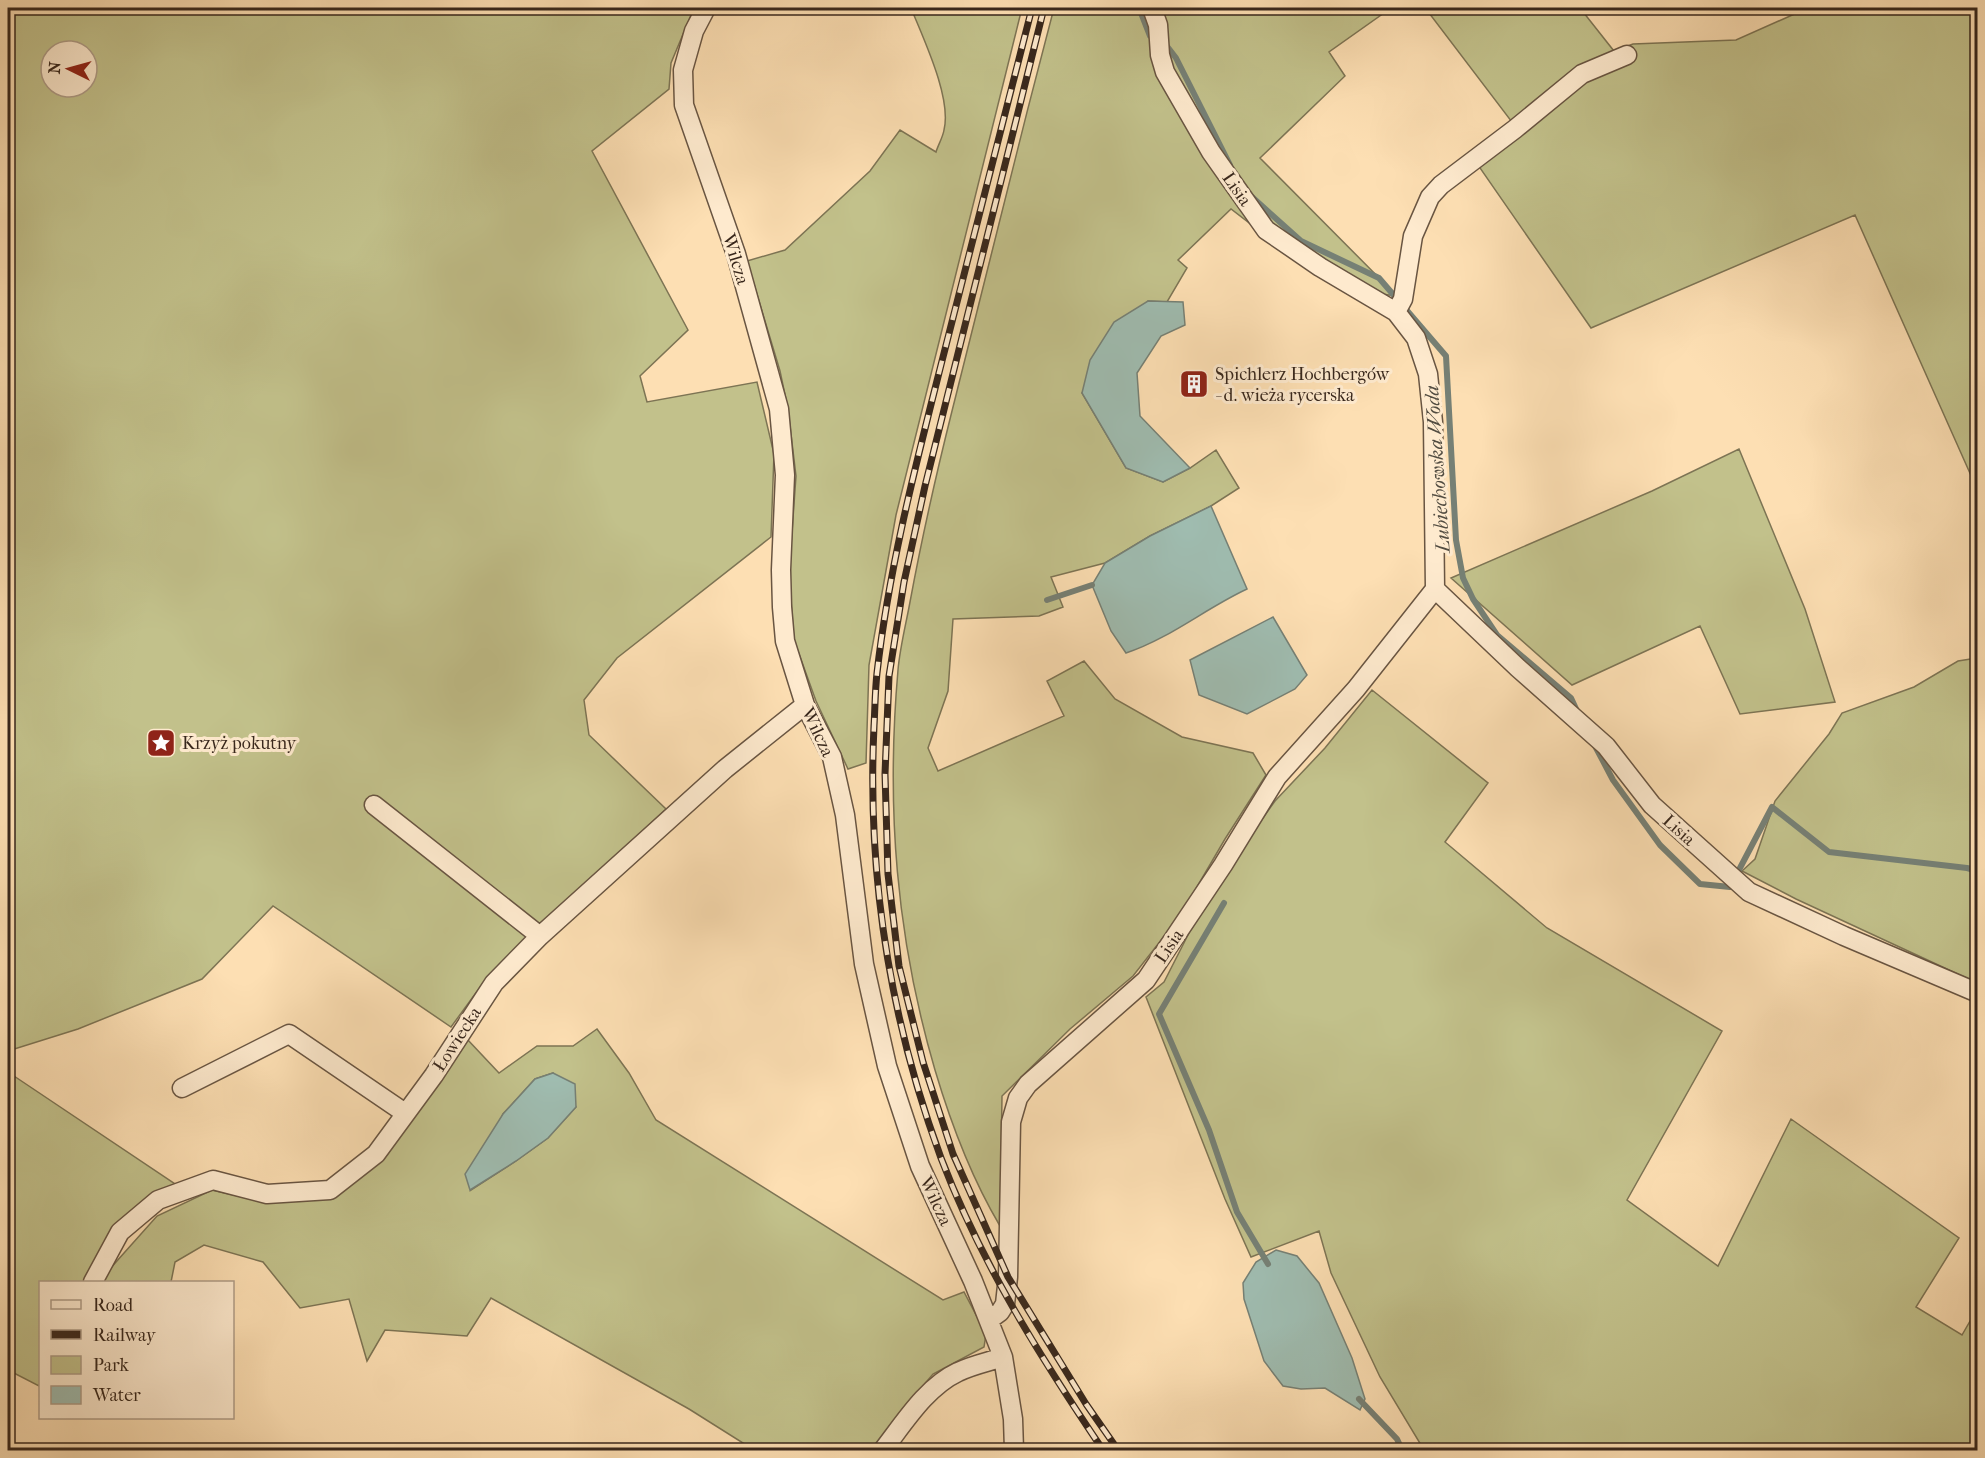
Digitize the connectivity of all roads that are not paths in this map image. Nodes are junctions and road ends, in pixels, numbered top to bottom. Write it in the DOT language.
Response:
graph roads {
  1 [pos="706,8"];
  2 [pos="1152,8"];
  3 [pos="1628,55"];
  4 [pos="1396,312"];
  5 [pos="1435,590"];
  6 [pos="805,705"];
  7 [pos="374,805"];
  8 [pos="540,936"];
  9 [pos="1977,993"];
  10 [pos="182,1088"];
  11 [pos="405,1113"];
  12 [pos="94,1281"];
  13 [pos="990,1320"];
  14 [pos="1003,1357"];
  15 [pos="883,1450"];
  16 [pos="1014,1450"];
  1 -- 6 [label="street, Wilcza"];
  2 -- 4 [label="street, Lisia"];
  3 -- 4 [label="street"];
  4 -- 5 [label="street, Lisia"];
  5 -- 9 [label="street, Lisia"];
  5 -- 13 [label="street, Lisia"];
  6 -- 8 [label="street, Łowiecka"];
  6 -- 13 [label="street, Wilcza"];
  7 -- 8 [label="street"];
  8 -- 11 [label="street, Łowiecka"];
  10 -- 11 [label="street"];
  11 -- 12 [label="street, Łowiecka"];
  13 -- 14 [label="street, Wilcza"];
  14 -- 15 [label="street"];
  14 -- 16 [label="street, Wilcza"];
}
